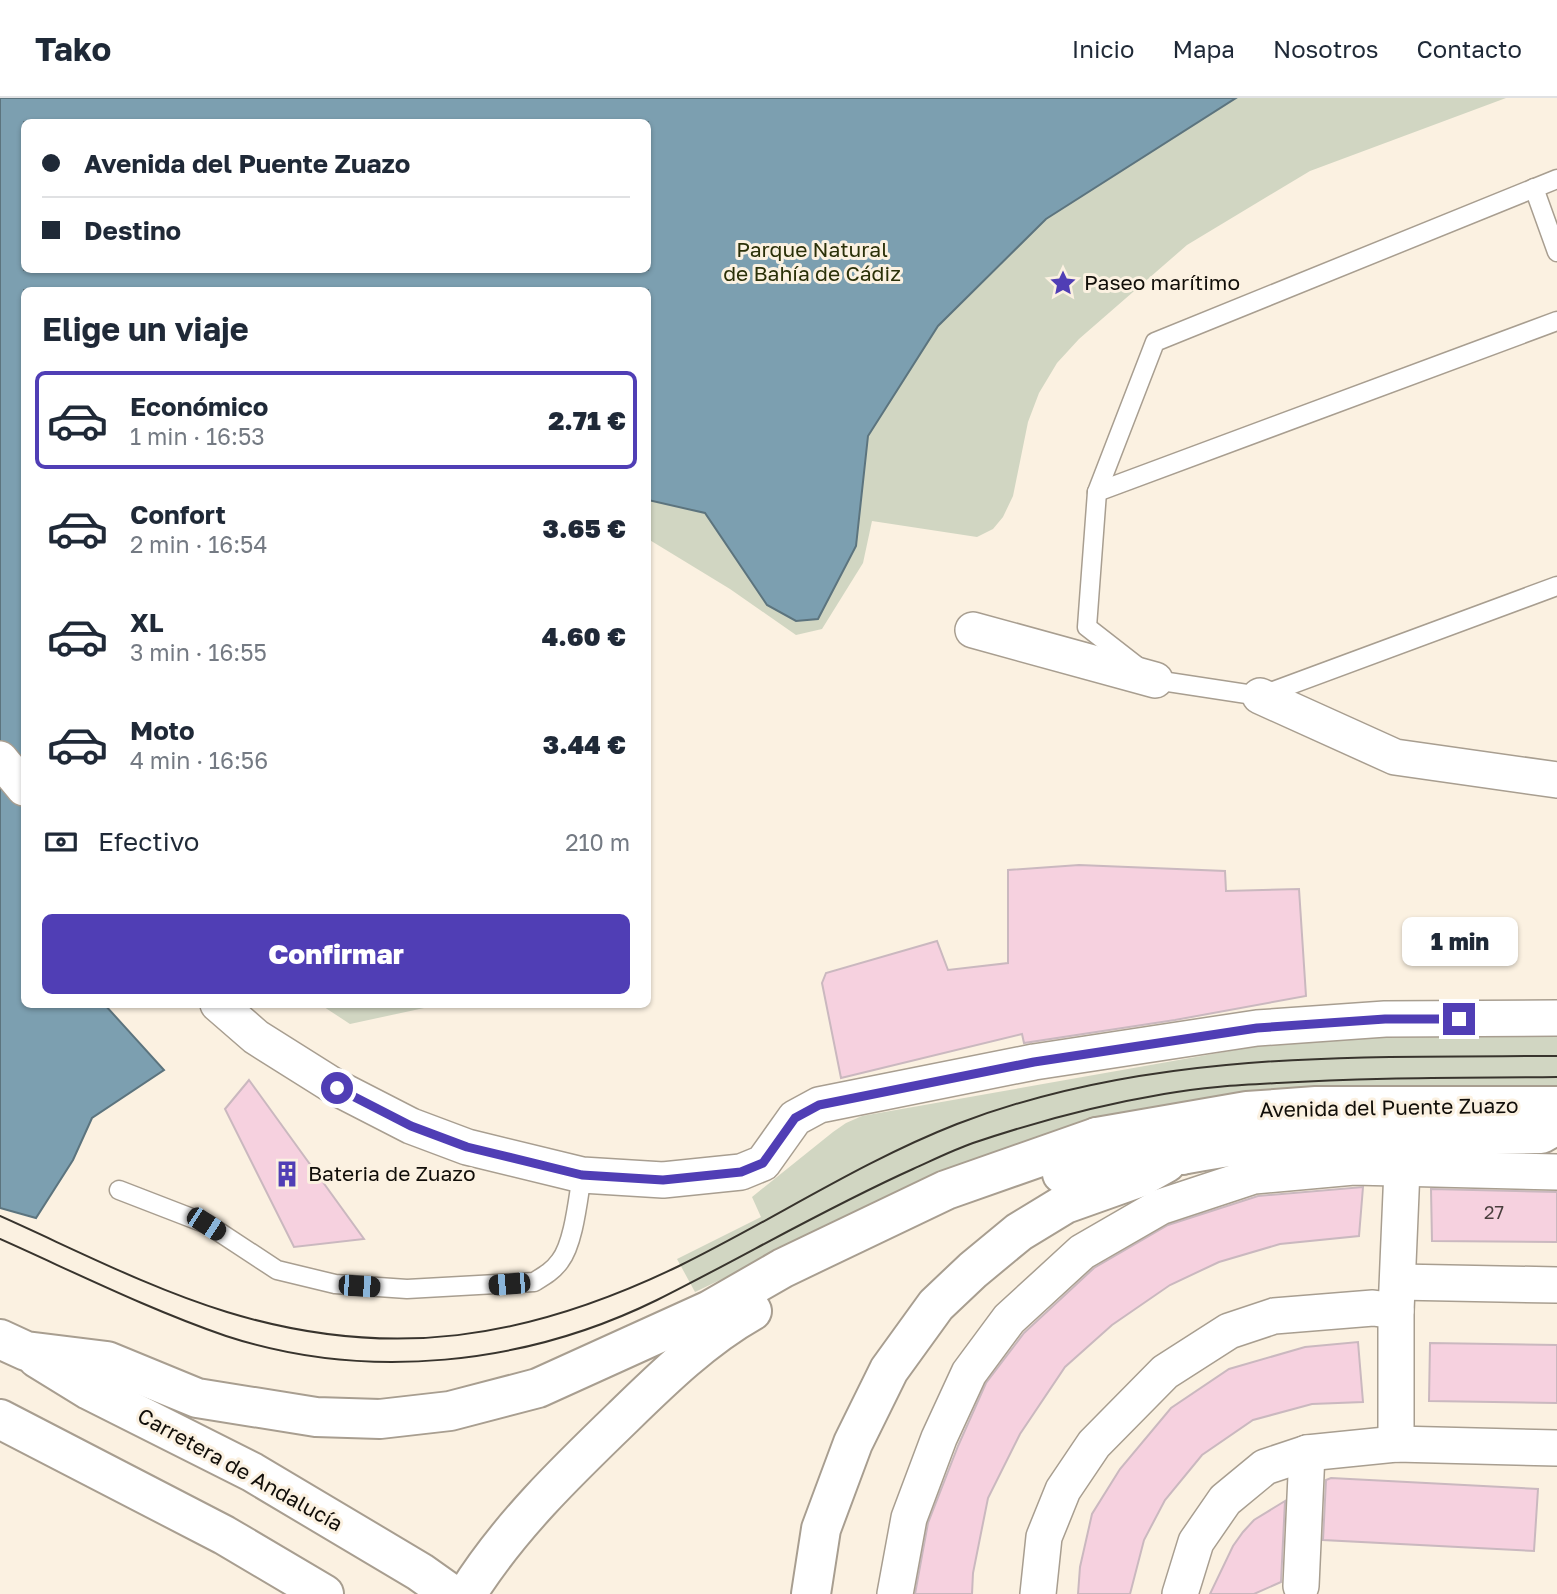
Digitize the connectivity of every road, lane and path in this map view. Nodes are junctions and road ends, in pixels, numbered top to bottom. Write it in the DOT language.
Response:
graph roads {
  1 [pos="1557,179"];
  2 [pos="1534,188"];
  3 [pos="1557,252"];
  4 [pos="1557,321"];
  5 [pos="1097,492"];
  6 [pos="1557,586"];
  7 [pos="973,630"];
  8 [pos="1155,680"];
  9 [pos="1260,696"];
  10 [pos="0,759"];
  11 [pos="1557,780"];
  12 [pos="21,784"];
  13 [pos="223,1008"];
  14 [pos="1557,1018"];
  15 [pos="1557,1106"];
  16 [pos="1557,1125"];
  17 [pos="1182,1154"];
  18 [pos="1402,1168"];
  19 [pos="1557,1171"];
  20 [pos="582,1175"];
  21 [pos="119,1190"];
  22 [pos="1557,1285"];
  23 [pos="1397,1296"];
  24 [pos="13,1345"];
  25 [pos="2,1420"];
  26 [pos="1396,1444"];
  27 [pos="1557,1448"];
  28 [pos="1307,1453"];
  29 [pos="1299,1591"];
  30 [pos="324,1594"];
  31 [pos="450,1594"];
  32 [pos="467,1594"];
  33 [pos="811,1594"];
  34 [pos="895,1594"];
  35 [pos="1038,1594"];
  36 [pos="1180,1594"];
  1 -- 2 [label="lane"];
  2 -- 3 [label="lane"];
  2 -- 5 [label="lane"];
  4 -- 5 [label="lane"];
  5 -- 8 [label="lane"];
  6 -- 9 [label="lane"];
  7 -- 8 [label="street"];
  8 -- 9 [label="lane"];
  9 -- 11 [label="street"];
  10 -- 12 [label="street"];
  13 -- 20 [label="street"];
  14 -- 20 [label="street"];
  15 -- 24 [label="main road, Avenida del Puente Zuazo"];
  16 -- 17 [label="main road, Avenida del Puente Zuazo"];
  17 -- 32 [label="main road"];
  17 -- 33 [label="main road"];
  18 -- 19 [label="street"];
  18 -- 23 [label="street"];
  18 -- 34 [label="street"];
  20 -- 21 [label="lane"];
  22 -- 23 [label="street"];
  23 -- 26 [label="street"];
  23 -- 35 [label="street"];
  24 -- 31 [label="main road, Carretera de Andalucía"];
  25 -- 30 [label="main road"];
  26 -- 27 [label="street"];
  26 -- 28 [label="street"];
  28 -- 29 [label="street"];
  28 -- 36 [label="street"];
}
